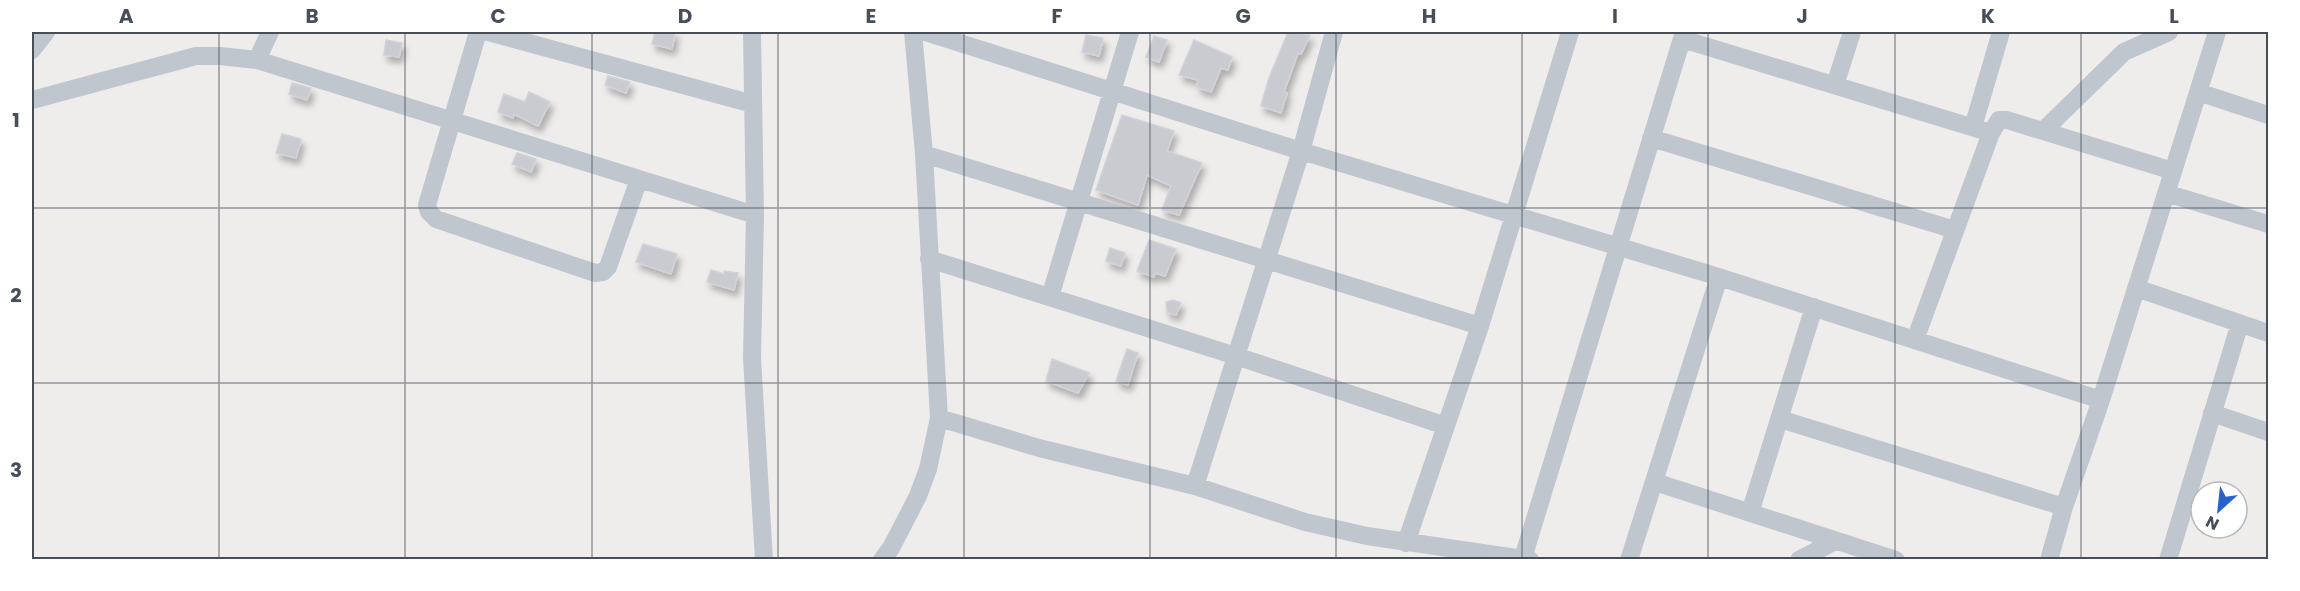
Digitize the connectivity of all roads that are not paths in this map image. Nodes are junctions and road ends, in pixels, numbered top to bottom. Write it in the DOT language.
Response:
graph roads {
  1 [pos="46,32"];
  2 [pos="270,32"];
  3 [pos="478,32"];
  4 [pos="488,32"];
  5 [pos="752,32"];
  6 [pos="913,32"];
  7 [pos="925,32"];
  8 [pos="1130,32"];
  9 [pos="1334,32"];
  10 [pos="1570,32"];
  11 [pos="1852,32"];
  12 [pos="2001,32"];
  13 [pos="2169,32"];
  14 [pos="2217,32"];
  15 [pos="1683,35"];
  16 [pos="32,50"];
  17 [pos="257,60"];
  18 [pos="1835,86"];
  19 [pos="1111,89"];
  20 [pos="2198,92"];
  21 [pos="32,100"];
  22 [pos="753,104"];
  23 [pos="2268,115"];
  24 [pos="453,121"];
  25 [pos="1973,127"];
  26 [pos="2043,131"];
  27 [pos="1991,133"];
  28 [pos="1651,138"];
  29 [pos="1301,151"];
  30 [pos="924,154"];
  31 [pos="2173,171"];
  32 [pos="639,179"];
  33 [pos="2166,193"];
  34 [pos="1078,202"];
  35 [pos="754,215"];
  36 [pos="1515,215"];
  37 [pos="2268,224"];
  38 [pos="1955,230"];
  39 [pos="1618,248"];
  40 [pos="929,259"];
  41 [pos="1267,259"];
  42 [pos="1719,277"];
  43 [pos="2136,288"];
  44 [pos="1050,297"];
  45 [pos="1814,307"];
  46 [pos="2240,323"];
  47 [pos="1480,326"];
  48 [pos="2268,333"];
  49 [pos="1915,340"];
  50 [pos="1236,356"];
  51 [pos="2101,400"];
  52 [pos="2212,413"];
  53 [pos="939,418"];
  54 [pos="1780,419"];
  55 [pos="1446,426"];
  56 [pos="2268,432"];
  57 [pos="1655,482"];
  58 [pos="1195,486"];
  59 [pos="2064,507"];
  60 [pos="1750,513"];
  61 [pos="1835,541"];
  62 [pos="1406,543"];
  63 [pos="1526,559"];
  64 [pos="764,560"];
  65 [pos="882,560"];
  66 [pos="1629,560"];
  67 [pos="1799,560"];
  68 [pos="1896,560"];
  69 [pos="2049,560"];
  70 [pos="2168,560"];
  1 -- 16 [label="street"];
  2 -- 17 [label="street"];
  3 -- 24 [label="street"];
  4 -- 22 [label="street"];
  5 -- 22 [label="street"];
  6 -- 30 [label="street"];
  7 -- 19 [label="street"];
  8 -- 19 [label="street"];
  9 -- 29 [label="street"];
  10 -- 36 [label="street"];
  11 -- 18 [label="street"];
  12 -- 25 [label="street"];
  13 -- 26 [label="street"];
  14 -- 20 [label="street"];
  15 -- 18 [label="street"];
  15 -- 28 [label="street"];
  17 -- 21 [label="street"];
  17 -- 24 [label="street"];
  18 -- 25 [label="street"];
  19 -- 29 [label="street"];
  19 -- 34 [label="street"];
  20 -- 23 [label="street"];
  20 -- 31 [label="street"];
  22 -- 35 [label="street"];
  24 -- 32 [label="street"];
  24 -- 32 [label="street"];
  25 -- 27 [label="street"];
  26 -- 27 [label="street"];
  26 -- 31 [label="street"];
  27 -- 38 [label="street"];
  28 -- 38 [label="street"];
  28 -- 39 [label="street"];
  29 -- 36 [label="street"];
  29 -- 41 [label="street"];
  30 -- 34 [label="street"];
  30 -- 40 [label="street"];
  31 -- 33 [label="street"];
  32 -- 35 [label="street"];
  33 -- 37 [label="street"];
  33 -- 43 [label="street"];
  34 -- 41 [label="street"];
  34 -- 44 [label="street"];
  35 -- 64 [label="street"];
  36 -- 39 [label="street"];
  36 -- 47 [label="street"];
  38 -- 49 [label="street"];
  39 -- 42 [label="street"];
  39 -- 63 [label="street"];
  40 -- 44 [label="street"];
  40 -- 53 [label="street"];
  41 -- 47 [label="street"];
  41 -- 50 [label="street"];
  42 -- 45 [label="street"];
  42 -- 57 [label="street"];
  43 -- 46 [label="street"];
  43 -- 51 [label="street"];
  44 -- 50 [label="street"];
  45 -- 49 [label="street"];
  45 -- 54 [label="street"];
  46 -- 48 [label="street"];
  46 -- 52 [label="street"];
  47 -- 55 [label="street"];
  49 -- 51 [label="street"];
  50 -- 55 [label="street"];
  50 -- 58 [label="street"];
  51 -- 59 [label="street"];
  52 -- 56 [label="street"];
  52 -- 70 [label="street"];
  53 -- 58 [label="street"];
  53 -- 65 [label="street"];
  54 -- 59 [label="street"];
  54 -- 60 [label="street"];
  55 -- 62 [label="street"];
  57 -- 60 [label="street"];
  57 -- 66 [label="street"];
  58 -- 62 [label="street"];
  59 -- 69 [label="street"];
  60 -- 61 [label="street"];
  61 -- 67 [label="street"];
  61 -- 68 [label="street"];
  62 -- 63 [label="street"];
}
